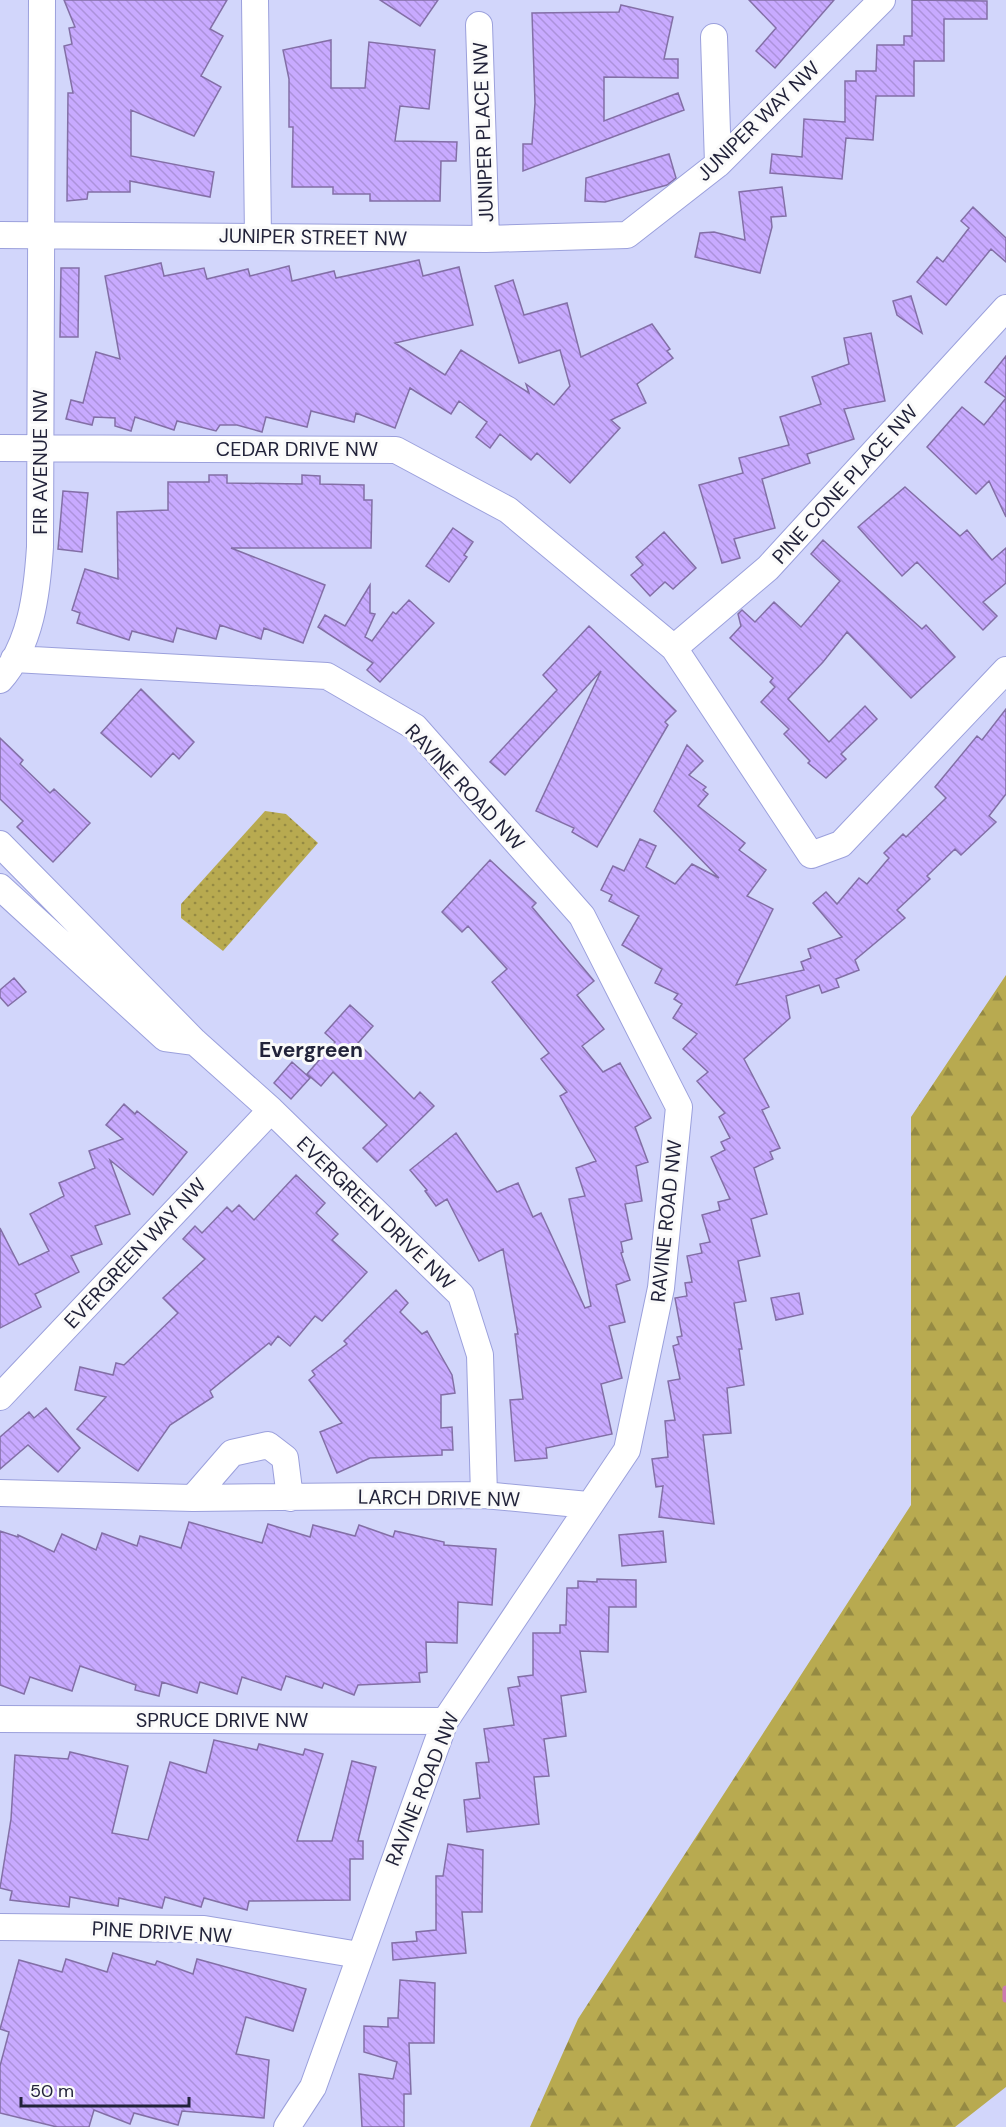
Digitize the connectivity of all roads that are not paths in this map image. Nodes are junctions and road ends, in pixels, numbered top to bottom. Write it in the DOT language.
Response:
graph roads {
  1 [pos="42,0"];
  2 [pos="255,0"];
  3 [pos="882,0"];
  4 [pos="479,25"];
  5 [pos="714,37"];
  6 [pos="718,164"];
  7 [pos="0,235"];
  8 [pos="41,235"];
  9 [pos="627,235"];
  10 [pos="258,237"];
  11 [pos="486,239"];
  12 [pos="1006,308"];
  13 [pos="0,448"];
  14 [pos="40,448"];
  15 [pos="674,648"];
  16 [pos="14,658"];
  17 [pos="1006,670"];
  18 [pos="0,680"];
  19 [pos="0,844"];
  20 [pos="32,874"];
  21 [pos="4,898"];
  22 [pos="195,1042"];
  23 [pos="271,1110"];
  24 [pos="0,1397"];
  25 [pos="0,1493"];
  26 [pos="484,1495"];
  27 [pos="193,1498"];
  28 [pos="290,1498"];
  29 [pos="588,1505"];
  30 [pos="0,1719"];
  31 [pos="445,1721"];
  32 [pos="0,1927"];
  33 [pos="358,1954"];
  34 [pos="286,2127"];
  1 -- 8 [label="street, FIR AVENUE NW"];
  2 -- 10 [label="street"];
  3 -- 6 [label="street, JUNIPER WAY NW"];
  4 -- 11 [label="street, JUNIPER PLACE NW"];
  5 -- 6 [label="street"];
  6 -- 9 [label="street, JUNIPER WAY NW"];
  7 -- 8 [label="street, JUNIPER STREET NW"];
  8 -- 10 [label="street, JUNIPER STREET NW"];
  8 -- 14 [label="street, FIR AVENUE NW"];
  9 -- 11 [label="street, JUNIPER STREET NW"];
  10 -- 11 [label="street, JUNIPER STREET NW"];
  12 -- 15 [label="street, PINE CONE PLACE NW"];
  13 -- 14 [label="street, CEDAR DRIVE NW"];
  14 -- 15 [label="street, CEDAR DRIVE NW"];
  14 -- 16 [label="street, FIR AVENUE NW"];
  15 -- 17 [label="street, CEDAR DRIVE NW"];
  16 -- 18 [label="street, FIR AVENUE NW"];
  16 -- 29 [label="street, RAVINE ROAD NW"];
  19 -- 20 [label="street, EVERGREEN DRIVE NW"];
  20 -- 21 [label="street"];
  20 -- 22 [label="street, EVERGREEN DRIVE NW"];
  21 -- 22 [label="street"];
  22 -- 23 [label="street, EVERGREEN DRIVE NW"];
  23 -- 24 [label="street, EVERGREEN WAY NW"];
  23 -- 26 [label="street, EVERGREEN DRIVE NW"];
  25 -- 27 [label="street, LARCH DRIVE NW"];
  26 -- 28 [label="street, LARCH DRIVE NW"];
  26 -- 29 [label="street, LARCH DRIVE NW"];
  27 -- 28 [label="street, LARCH DRIVE NW"];
  27 -- 28 [label="street"];
  29 -- 31 [label="street, RAVINE ROAD NW"];
  30 -- 31 [label="street, SPRUCE DRIVE NW"];
  31 -- 33 [label="street, RAVINE ROAD NW"];
  32 -- 33 [label="street, PINE DRIVE NW"];
  33 -- 34 [label="street, RAVINE ROAD NW"];
}
